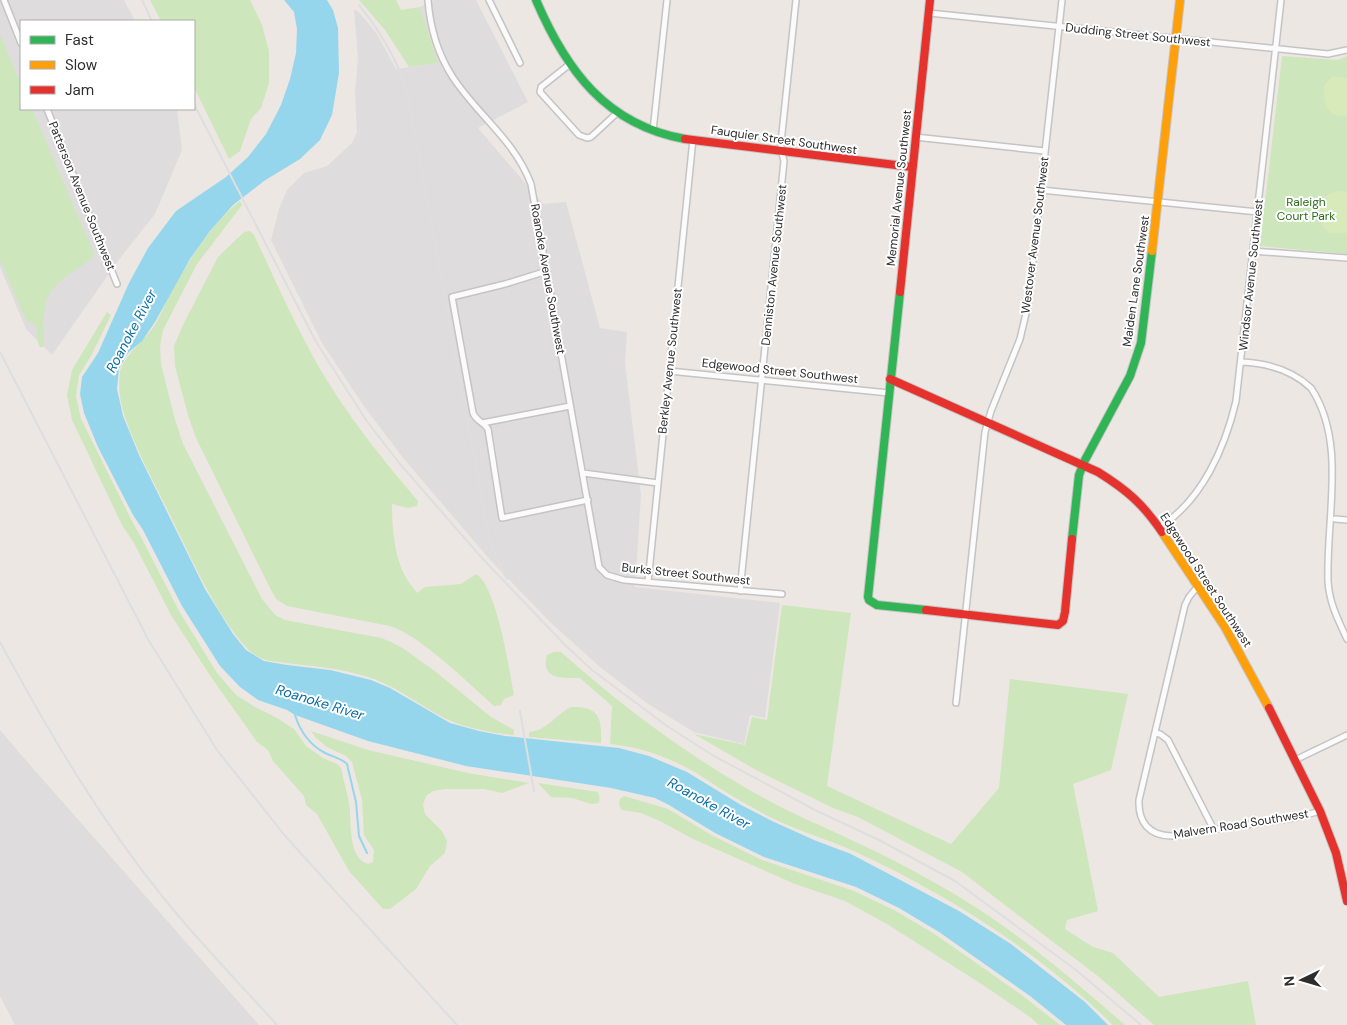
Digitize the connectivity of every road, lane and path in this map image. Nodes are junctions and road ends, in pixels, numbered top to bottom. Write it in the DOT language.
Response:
graph roads {
  1 [pos="4,0"];
  2 [pos="428,0"];
  3 [pos="488,0"];
  4 [pos="536,0"];
  5 [pos="667,0"];
  6 [pos="796,0"];
  7 [pos="930,0"];
  8 [pos="1062,0"];
  9 [pos="1180,0"];
  10 [pos="1281,0"];
  11 [pos="929,13"];
  12 [pos="1059,26"];
  13 [pos="1176,38"];
  14 [pos="20,40"];
  15 [pos="1276,49"];
  16 [pos="1347,50"];
  17 [pos="520,63"];
  18 [pos="570,64"];
  19 [pos="47,110"];
  20 [pos="618,112"];
  21 [pos="653,131"];
  22 [pos="915,137"];
  23 [pos="693,139"];
  24 [pos="1045,151"];
  25 [pos="782,152"];
  26 [pos="912,167"];
  27 [pos="1041,190"];
  28 [pos="1158,202"];
  29 [pos="1258,212"];
  30 [pos="1253,251"];
  31 [pos="1347,258"];
  32 [pos="547,271"];
  33 [pos="117,284"];
  34 [pos="1241,362"];
  35 [pos="669,371"];
  36 [pos="890,379"];
  37 [pos="762,380"];
  38 [pos="889,393"];
  39 [pos="570,406"];
  40 [pos="1330,413"];
  41 [pos="482,422"];
  42 [pos="987,424"];
  43 [pos="1082,465"];
  44 [pos="583,473"];
  45 [pos="658,483"];
  46 [pos="1339,486"];
  47 [pos="588,500"];
  48 [pos="1335,519"];
  49 [pos="1347,520"];
  50 [pos="1160,527"];
  51 [pos="648,582"];
  52 [pos="1198,586"];
  53 [pos="740,591"];
  54 [pos="782,594"];
  55 [pos="965,614"];
  56 [pos="1345,629"];
  57 [pos="1347,639"];
  58 [pos="956,703"];
  59 [pos="1155,733"];
  60 [pos="1347,735"];
  61 [pos="1296,760"];
  62 [pos="1320,811"];
  63 [pos="1214,830"];
  64 [pos="1347,901"];
  1 -- 14 [label="street"];
  2 -- 32 [label="street, Roanoke Avenue Southwest"];
  3 -- 17 [label="street"];
  4 -- 18 [label="street, Fauquier Street Southwest"];
  5 -- 21 [label="street"];
  6 -- 25 [label="street, Denniston Avenue Southwest"];
  7 -- 11 [label="street, Memorial Avenue Southwest"];
  8 -- 12 [label="street, Westover Avenue Southwest"];
  9 -- 13 [label="street, Maiden Lane Southwest"];
  10 -- 15 [label="street, Windsor Avenue Southwest"];
  11 -- 12 [label="street, Dudding Street Southwest"];
  11 -- 22 [label="street, Memorial Avenue Southwest"];
  12 -- 13 [label="street, Dudding Street Southwest"];
  12 -- 24 [label="street, Westover Avenue Southwest"];
  13 -- 15 [label="street, Dudding Street Southwest"];
  13 -- 28 [label="street, Maiden Lane Southwest"];
  15 -- 16 [label="street, Dudding Street Southwest"];
  15 -- 29 [label="street, Windsor Avenue Southwest"];
  18 -- 20 [label="street, Fauquier Street Southwest"];
  18 -- 20 [label="street"];
  19 -- 33 [label="street, Patterson Avenue Southwest"];
  20 -- 21 [label="street, Fauquier Street Southwest"];
  21 -- 23 [label="street, Fauquier Street Southwest"];
  22 -- 24 [label="street"];
  22 -- 26 [label="street, Memorial Avenue Southwest"];
  23 -- 25 [label="street, Fauquier Street Southwest"];
  23 -- 35 [label="street, Berkley Avenue Southwest"];
  24 -- 27 [label="street, Westover Avenue Southwest"];
  25 -- 26 [label="street, Fauquier Street Southwest"];
  25 -- 37 [label="street, Denniston Avenue Southwest"];
  26 -- 36 [label="street, Memorial Avenue Southwest"];
  27 -- 28 [label="street"];
  27 -- 42 [label="street, Westover Avenue Southwest"];
  28 -- 29 [label="street"];
  28 -- 43 [label="street, Maiden Lane Southwest"];
  29 -- 30 [label="street, Windsor Avenue Southwest"];
  30 -- 31 [label="street"];
  30 -- 34 [label="street, Windsor Avenue Southwest"];
  32 -- 39 [label="street, Roanoke Avenue Southwest"];
  32 -- 41 [label="street"];
  34 -- 40 [label="street"];
  34 -- 50 [label="street, Windsor Avenue Southwest"];
  35 -- 37 [label="street, Edgewood Street Southwest"];
  35 -- 45 [label="street, Berkley Avenue Southwest"];
  36 -- 38 [label="street, Memorial Avenue Southwest"];
  36 -- 42 [label="street, Edgewood Street Southwest"];
  37 -- 38 [label="street, Edgewood Street Southwest"];
  37 -- 53 [label="street, Denniston Avenue Southwest"];
  38 -- 55 [label="street"];
  39 -- 41 [label="street"];
  39 -- 44 [label="street, Roanoke Avenue Southwest"];
  41 -- 47 [label="street"];
  42 -- 43 [label="street, Edgewood Street Southwest"];
  42 -- 55 [label="street, Westover Avenue Southwest"];
  43 -- 50 [label="street, Edgewood Street Southwest"];
  43 -- 55 [label="street, Maiden Lane Southwest"];
  44 -- 45 [label="street"];
  44 -- 47 [label="street, Roanoke Avenue Southwest"];
  45 -- 51 [label="street, Berkley Avenue Southwest"];
  46 -- 48 [label="street"];
  47 -- 51 [label="street, Burks Street Southwest"];
  48 -- 49 [label="street"];
  48 -- 56 [label="street"];
  50 -- 52 [label="street, Edgewood Street Southwest"];
  51 -- 53 [label="street, Burks Street Southwest"];
  52 -- 59 [label="street"];
  52 -- 61 [label="street, Edgewood Street Southwest"];
  53 -- 54 [label="street, Burks Street Southwest"];
  55 -- 58 [label="street, Westover Avenue Southwest"];
  56 -- 57 [label="street"];
  59 -- 63 [label="street"];
  59 -- 63 [label="street, Malvern Road Southwest"];
  60 -- 61 [label="street"];
  61 -- 62 [label="street, Edgewood Street Southwest"];
  62 -- 63 [label="street, Malvern Road Southwest"];
  62 -- 64 [label="street, Edgewood Street Southwest"];
}
